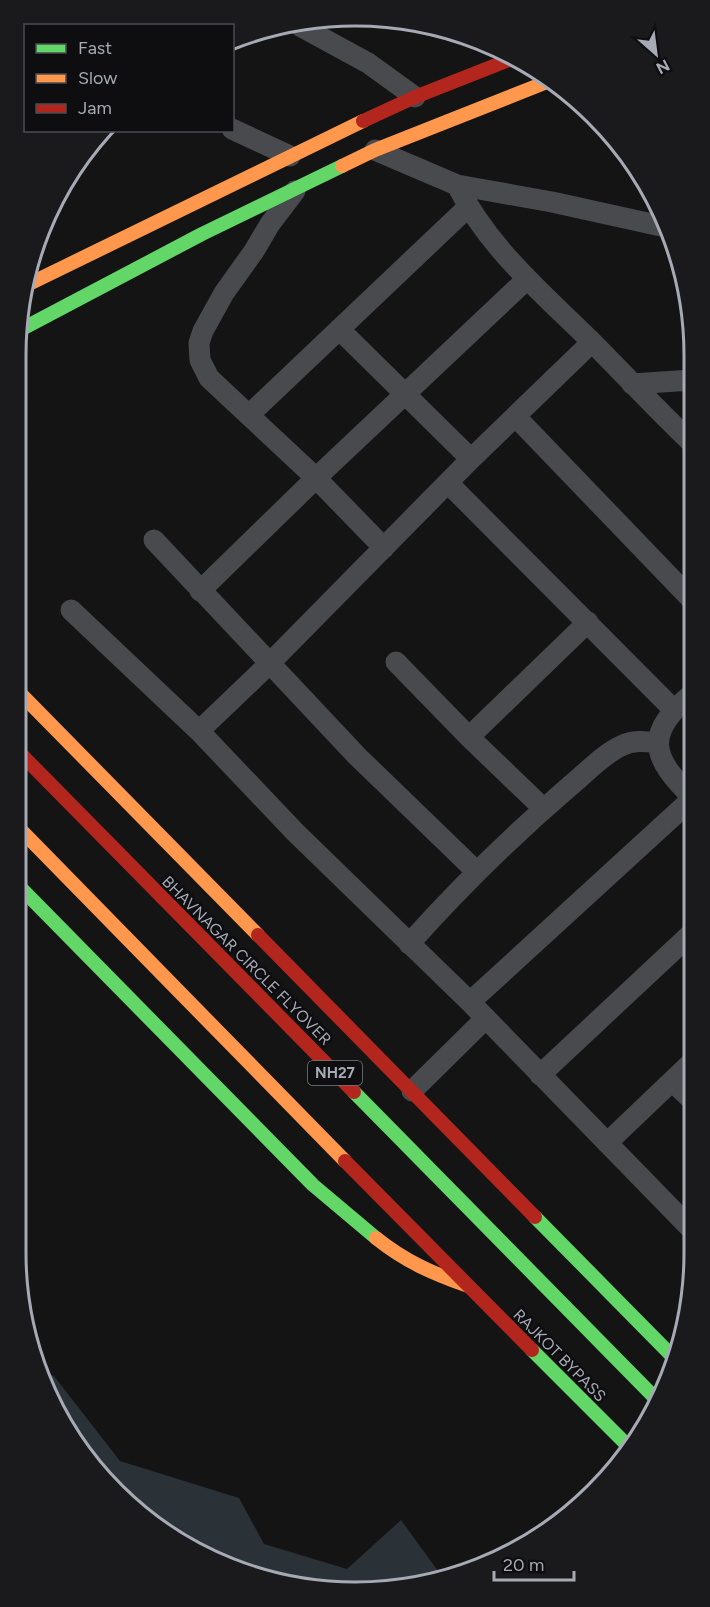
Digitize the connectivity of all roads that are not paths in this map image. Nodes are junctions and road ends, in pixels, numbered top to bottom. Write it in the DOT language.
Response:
graph roads {
  1 [pos="306,29"];
  2 [pos="505,61"];
  3 [pos="542,84"];
  4 [pos="415,97"];
  5 [pos="234,130"];
  6 [pos="375,150"];
  7 [pos="290,156"];
  8 [pos="457,185"];
  9 [pos="298,187"];
  10 [pos="468,207"];
  11 [pos="657,225"];
  12 [pos="527,279"];
  13 [pos="34,281"];
  14 [pos="27,327"];
  15 [pos="339,329"];
  16 [pos="592,342"];
  17 [pos="684,381"];
  18 [pos="632,384"];
  19 [pos="405,394"];
  20 [pos="249,415"];
  21 [pos="516,417"];
  22 [pos="684,435"];
  23 [pos="471,459"];
  24 [pos="316,478"];
  25 [pos="448,483"];
  26 [pos="154,540"];
  27 [pos="384,548"];
  28 [pos="200,591"];
  29 [pos="684,592"];
  30 [pos="71,610"];
  31 [pos="588,622"];
  32 [pos="396,662"];
  33 [pos="269,664"];
  34 [pos="26,699"];
  35 [pos="684,701"];
  36 [pos="674,710"];
  37 [pos="199,732"];
  38 [pos="469,737"];
  39 [pos="657,743"];
  40 [pos="26,759"];
  41 [pos="684,789"];
  42 [pos="684,806"];
  43 [pos="544,809"];
  44 [pos="26,835"];
  45 [pos="477,872"];
  46 [pos="26,893"];
  47 [pos="684,940"];
  48 [pos="409,944"];
  49 [pos="470,1002"];
  50 [pos="486,1018"];
  51 [pos="684,1070"];
  52 [pos="540,1075"];
  53 [pos="673,1082"];
  54 [pos="412,1091"];
  55 [pos="684,1093"];
  56 [pos="607,1143"];
  57 [pos="684,1222"];
  58 [pos="468,1286"];
  59 [pos="669,1352"];
  60 [pos="652,1395"];
  61 [pos="624,1442"];
  1 -- 4 [label="street"];
  2 -- 4 [label="main road"];
  3 -- 6 [label="main road"];
  4 -- 7 [label="main road"];
  5 -- 7 [label="street"];
  6 -- 8 [label="street"];
  6 -- 9 [label="main road"];
  7 -- 13 [label="main road"];
  8 -- 10 [label="street"];
  8 -- 11 [label="street"];
  9 -- 14 [label="main road"];
  9 -- 20 [label="street"];
  10 -- 12 [label="street"];
  10 -- 15 [label="street"];
  12 -- 16 [label="street"];
  12 -- 19 [label="street"];
  15 -- 19 [label="street"];
  15 -- 20 [label="street"];
  16 -- 18 [label="street"];
  16 -- 21 [label="street"];
  17 -- 18 [label="street"];
  18 -- 22 [label="street"];
  19 -- 23 [label="street"];
  19 -- 24 [label="street"];
  20 -- 24 [label="street"];
  21 -- 23 [label="street"];
  21 -- 29 [label="street"];
  23 -- 25 [label="street"];
  24 -- 27 [label="street"];
  24 -- 28 [label="street"];
  25 -- 27 [label="street"];
  25 -- 31 [label="street"];
  26 -- 28 [label="street"];
  27 -- 33 [label="street"];
  28 -- 33 [label="street"];
  30 -- 37 [label="street"];
  31 -- 36 [label="street"];
  31 -- 38 [label="street"];
  32 -- 38 [label="street"];
  33 -- 37 [label="street"];
  33 -- 45 [label="street"];
  34 -- 54 [label="main road"];
  35 -- 36 [label="street"];
  36 -- 39 [label="street"];
  37 -- 48 [label="street"];
  38 -- 43 [label="street"];
  39 -- 41 [label="street"];
  39 -- 43 [label="street"];
  40 -- 60 [label="main road, BHAVNAGAR CIRCLE FLYOVER / NH27"];
  42 -- 49 [label="street"];
  43 -- 45 [label="street"];
  44 -- 58 [label="main road"];
  45 -- 48 [label="street"];
  46 -- 58 [label="main road"];
  47 -- 52 [label="street"];
  48 -- 49 [label="street"];
  49 -- 50 [label="street"];
  50 -- 52 [label="street"];
  50 -- 54 [label="street"];
  51 -- 53 [label="street"];
  52 -- 56 [label="street"];
  53 -- 55 [label="street"];
  53 -- 56 [label="street"];
  54 -- 59 [label="main road"];
  56 -- 57 [label="street"];
  58 -- 61 [label="main road, RAJKOT BYPASS"];
}
